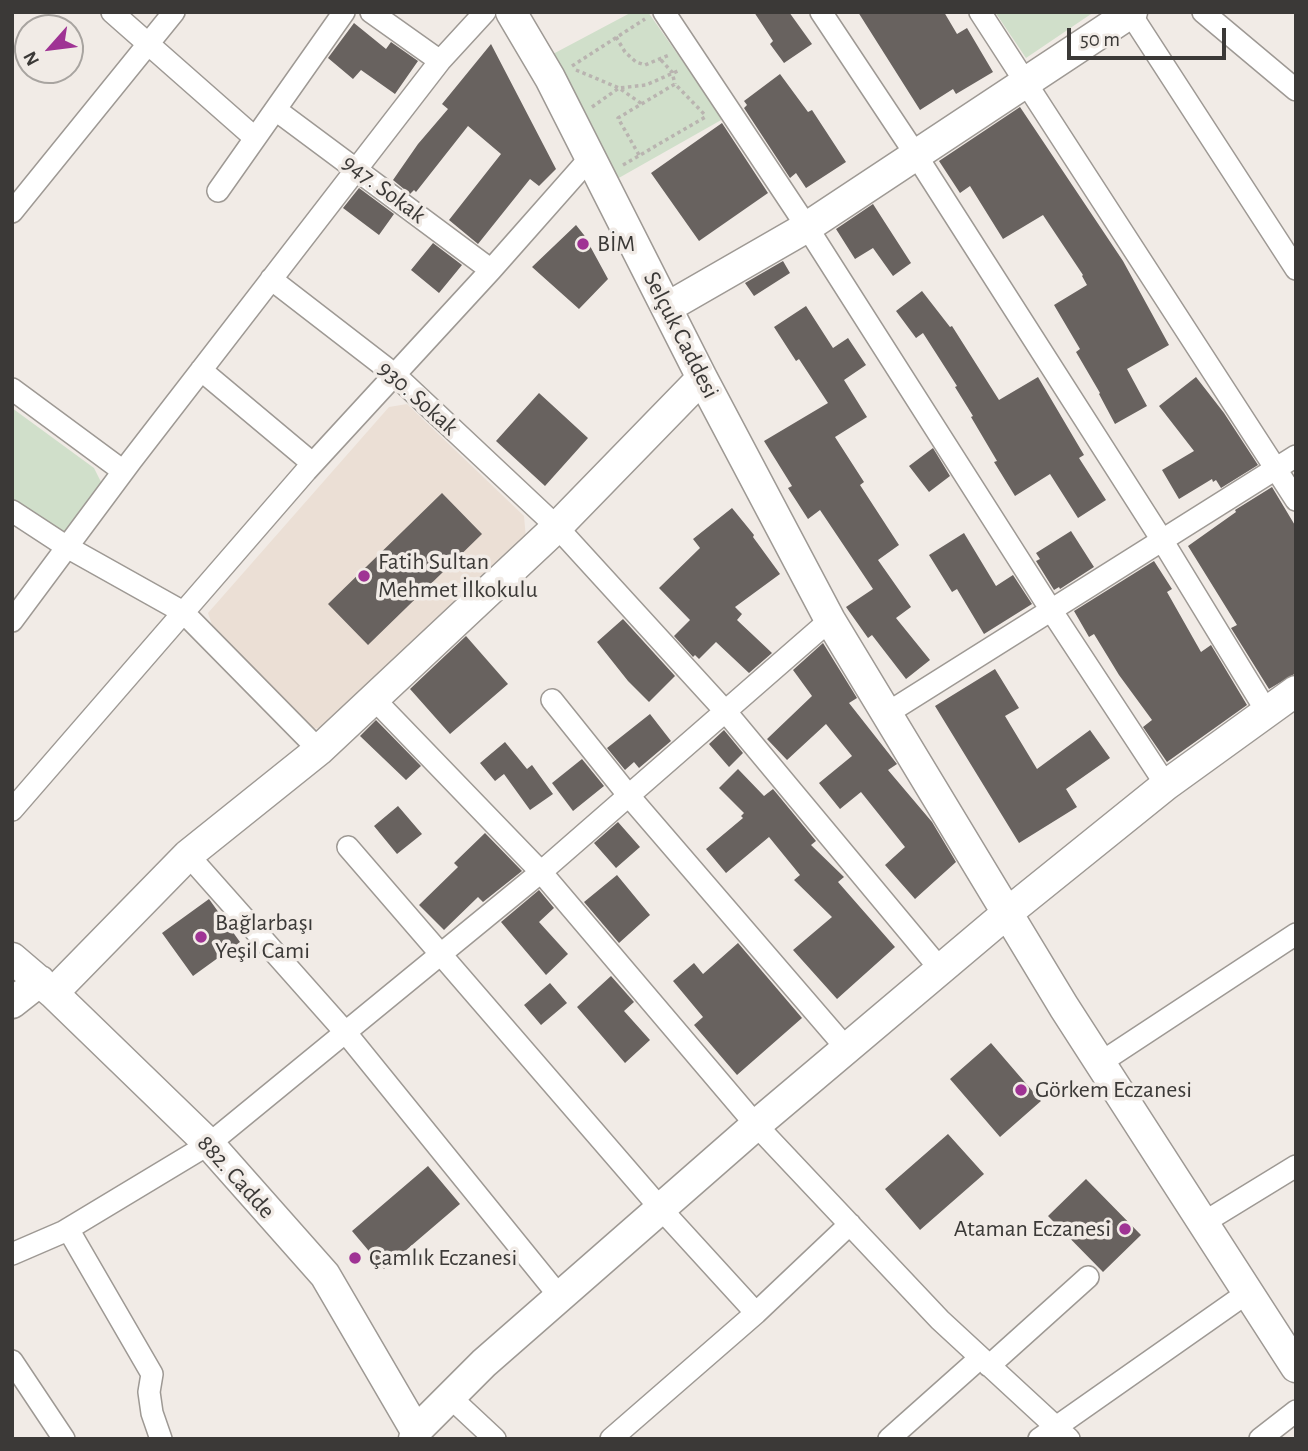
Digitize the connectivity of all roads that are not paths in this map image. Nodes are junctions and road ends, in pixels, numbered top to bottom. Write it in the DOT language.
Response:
graph roads {
  1 [pos="113,12"];
  2 [pos="174,12"];
  3 [pos="344,12"];
  4 [pos="371,12"];
  5 [pos="485,12"];
  6 [pos="511,12"];
  7 [pos="821,12"];
  8 [pos="980,12"];
  9 [pos="1202,12"];
  10 [pos="1131,13"];
  11 [pos="655,15"];
  12 [pos="149,44"];
  13 [pos="440,61"];
  14 [pos="1027,82"];
  15 [pos="1296,90"];
  16 [pos="276,110"];
  17 [pos="255,138"];
  18 [pos="916,155"];
  19 [pos="595,168"];
  20 [pos="357,169"];
  21 [pos="218,191"];
  22 [pos="12,212"];
  23 [pos="807,227"];
  24 [pos="1296,269"];
  25 [pos="491,270"];
  26 [pos="271,279"];
  27 [pos="667,307"];
  28 [pos="201,370"];
  29 [pos="394,374"];
  30 [pos="702,378"];
  31 [pos="12,389"];
  32 [pos="1296,456"];
  33 [pos="312,463"];
  34 [pos="1277,468"];
  35 [pos="123,471"];
  36 [pos="1296,500"];
  37 [pos="12,511"];
  38 [pos="557,527"];
  39 [pos="1162,540"];
  40 [pos="66,547"];
  41 [pos="1051,610"];
  42 [pos="183,612"];
  43 [pos="830,620"];
  44 [pos="12,621"];
  45 [pos="1296,691"];
  46 [pos="374,699"];
  47 [pos="552,700"];
  48 [pos="726,712"];
  49 [pos="1267,712"];
  50 [pos="886,714"];
  51 [pos="319,750"];
  52 [pos="1166,785"];
  53 [pos="629,796"];
  54 [pos="12,810"];
  55 [pos="348,847"];
  56 [pos="188,855"];
  57 [pos="541,872"];
  58 [pos="1006,914"];
  59 [pos="1296,934"];
  60 [pos="440,955"];
  61 [pos="12,958"];
  62 [pos="942,970"];
  63 [pos="46,987"];
  64 [pos="12,1003"];
  65 [pos="345,1033"];
  66 [pos="847,1049"];
  67 [pos="1100,1063"];
  68 [pos="756,1125"];
  69 [pos="209,1144"];
  70 [pos="1296,1166"];
  71 [pos="661,1209"];
  72 [pos="1203,1223"];
  73 [pos="850,1224"];
  74 [pos="68,1229"];
  75 [pos="12,1254"];
  76 [pos="1088,1277"];
  77 [pos="1247,1293"];
  78 [pos="560,1297"];
  79 [pos="757,1313"];
  80 [pos="12,1361"];
  81 [pos="985,1362"];
  82 [pos="1296,1367"];
  83 [pos="450,1397"];
  84 [pos="1296,1411"];
  85 [pos="1062,1432"];
  86 [pos="415,1435"];
  87 [pos="64,1439"];
  88 [pos="161,1439"];
  89 [pos="495,1439"];
  90 [pos="611,1439"];
  91 [pos="889,1439"];
  92 [pos="1039,1439"];
  93 [pos="1260,1439"];
  1 -- 12 [label="street"];
  2 -- 12 [label="street"];
  3 -- 16 [label="street"];
  4 -- 13 [label="street"];
  5 -- 13 [label="street"];
  6 -- 19 [label="street, Selçuk Caddesi"];
  7 -- 18 [label="street"];
  8 -- 14 [label="street"];
  9 -- 15 [label="street"];
  10 -- 14 [label="street"];
  10 -- 24 [label="street"];
  11 -- 23 [label="street"];
  12 -- 17 [label="street"];
  12 -- 22 [label="street"];
  13 -- 20 [label="street"];
  14 -- 18 [label="street"];
  14 -- 34 [label="street"];
  16 -- 17 [label="street"];
  16 -- 20 [label="street, 947. Sokak"];
  17 -- 21 [label="street"];
  18 -- 23 [label="street"];
  18 -- 39 [label="street"];
  19 -- 25 [label="street"];
  19 -- 27 [label="street, Selçuk Caddesi"];
  20 -- 25 [label="street, 947. Sokak"];
  20 -- 26 [label="street"];
  23 -- 27 [label="street"];
  23 -- 41 [label="street"];
  25 -- 29 [label="street"];
  26 -- 28 [label="street"];
  26 -- 29 [label="street, 930. Sokak"];
  27 -- 30 [label="street, Selçuk Caddesi"];
  28 -- 33 [label="street"];
  28 -- 35 [label="street"];
  29 -- 33 [label="street"];
  29 -- 38 [label="street, 930. Sokak"];
  30 -- 38 [label="street"];
  30 -- 43 [label="street, Selçuk Caddesi"];
  31 -- 35 [label="street"];
  32 -- 34 [label="street"];
  33 -- 42 [label="street"];
  34 -- 36 [label="street"];
  34 -- 39 [label="street"];
  35 -- 40 [label="street"];
  37 -- 40 [label="street"];
  38 -- 46 [label="street"];
  38 -- 48 [label="street, 930. Sokak"];
  39 -- 41 [label="street"];
  39 -- 49 [label="street"];
  40 -- 42 [label="street"];
  40 -- 44 [label="street"];
  41 -- 50 [label="street"];
  41 -- 52 [label="street"];
  42 -- 51 [label="street"];
  42 -- 54 [label="street"];
  43 -- 48 [label="street"];
  43 -- 50 [label="street, Selçuk Caddesi"];
  45 -- 49 [label="street"];
  46 -- 51 [label="street"];
  46 -- 57 [label="street"];
  47 -- 53 [label="street"];
  48 -- 53 [label="street"];
  48 -- 62 [label="street, 930. Sokak"];
  49 -- 52 [label="street"];
  50 -- 58 [label="street, Selçuk Caddesi"];
  51 -- 56 [label="street"];
  52 -- 58 [label="street"];
  53 -- 57 [label="street"];
  53 -- 66 [label="street"];
  55 -- 60 [label="street"];
  56 -- 63 [label="street"];
  56 -- 65 [label="street"];
  57 -- 60 [label="street"];
  57 -- 68 [label="street"];
  58 -- 62 [label="street"];
  58 -- 67 [label="street, Selçuk Caddesi"];
  59 -- 67 [label="street"];
  60 -- 65 [label="street"];
  60 -- 71 [label="street"];
  61 -- 63 [label="street, 882. Cadde"];
  62 -- 66 [label="street"];
  63 -- 64 [label="street"];
  63 -- 69 [label="street, 882. Cadde"];
  65 -- 69 [label="street"];
  65 -- 78 [label="street"];
  66 -- 68 [label="street"];
  67 -- 72 [label="street, Selçuk Caddesi"];
  68 -- 71 [label="street"];
  68 -- 73 [label="street"];
  69 -- 74 [label="street"];
  69 -- 86 [label="street, 882. Cadde"];
  70 -- 72 [label="street"];
  71 -- 78 [label="street"];
  71 -- 79 [label="street"];
  72 -- 77 [label="street, Selçuk Caddesi"];
  73 -- 79 [label="street"];
  73 -- 81 [label="street"];
  74 -- 75 [label="street"];
  74 -- 88 [label="street"];
  76 -- 81 [label="street"];
  77 -- 82 [label="street, Selçuk Caddesi"];
  77 -- 85 [label="street"];
  78 -- 83 [label="street"];
  79 -- 90 [label="street"];
  80 -- 87 [label="street"];
  81 -- 85 [label="street"];
  81 -- 91 [label="street"];
  83 -- 86 [label="street"];
  83 -- 89 [label="street"];
  84 -- 93 [label="street"];
  85 -- 92 [label="street"];
}
